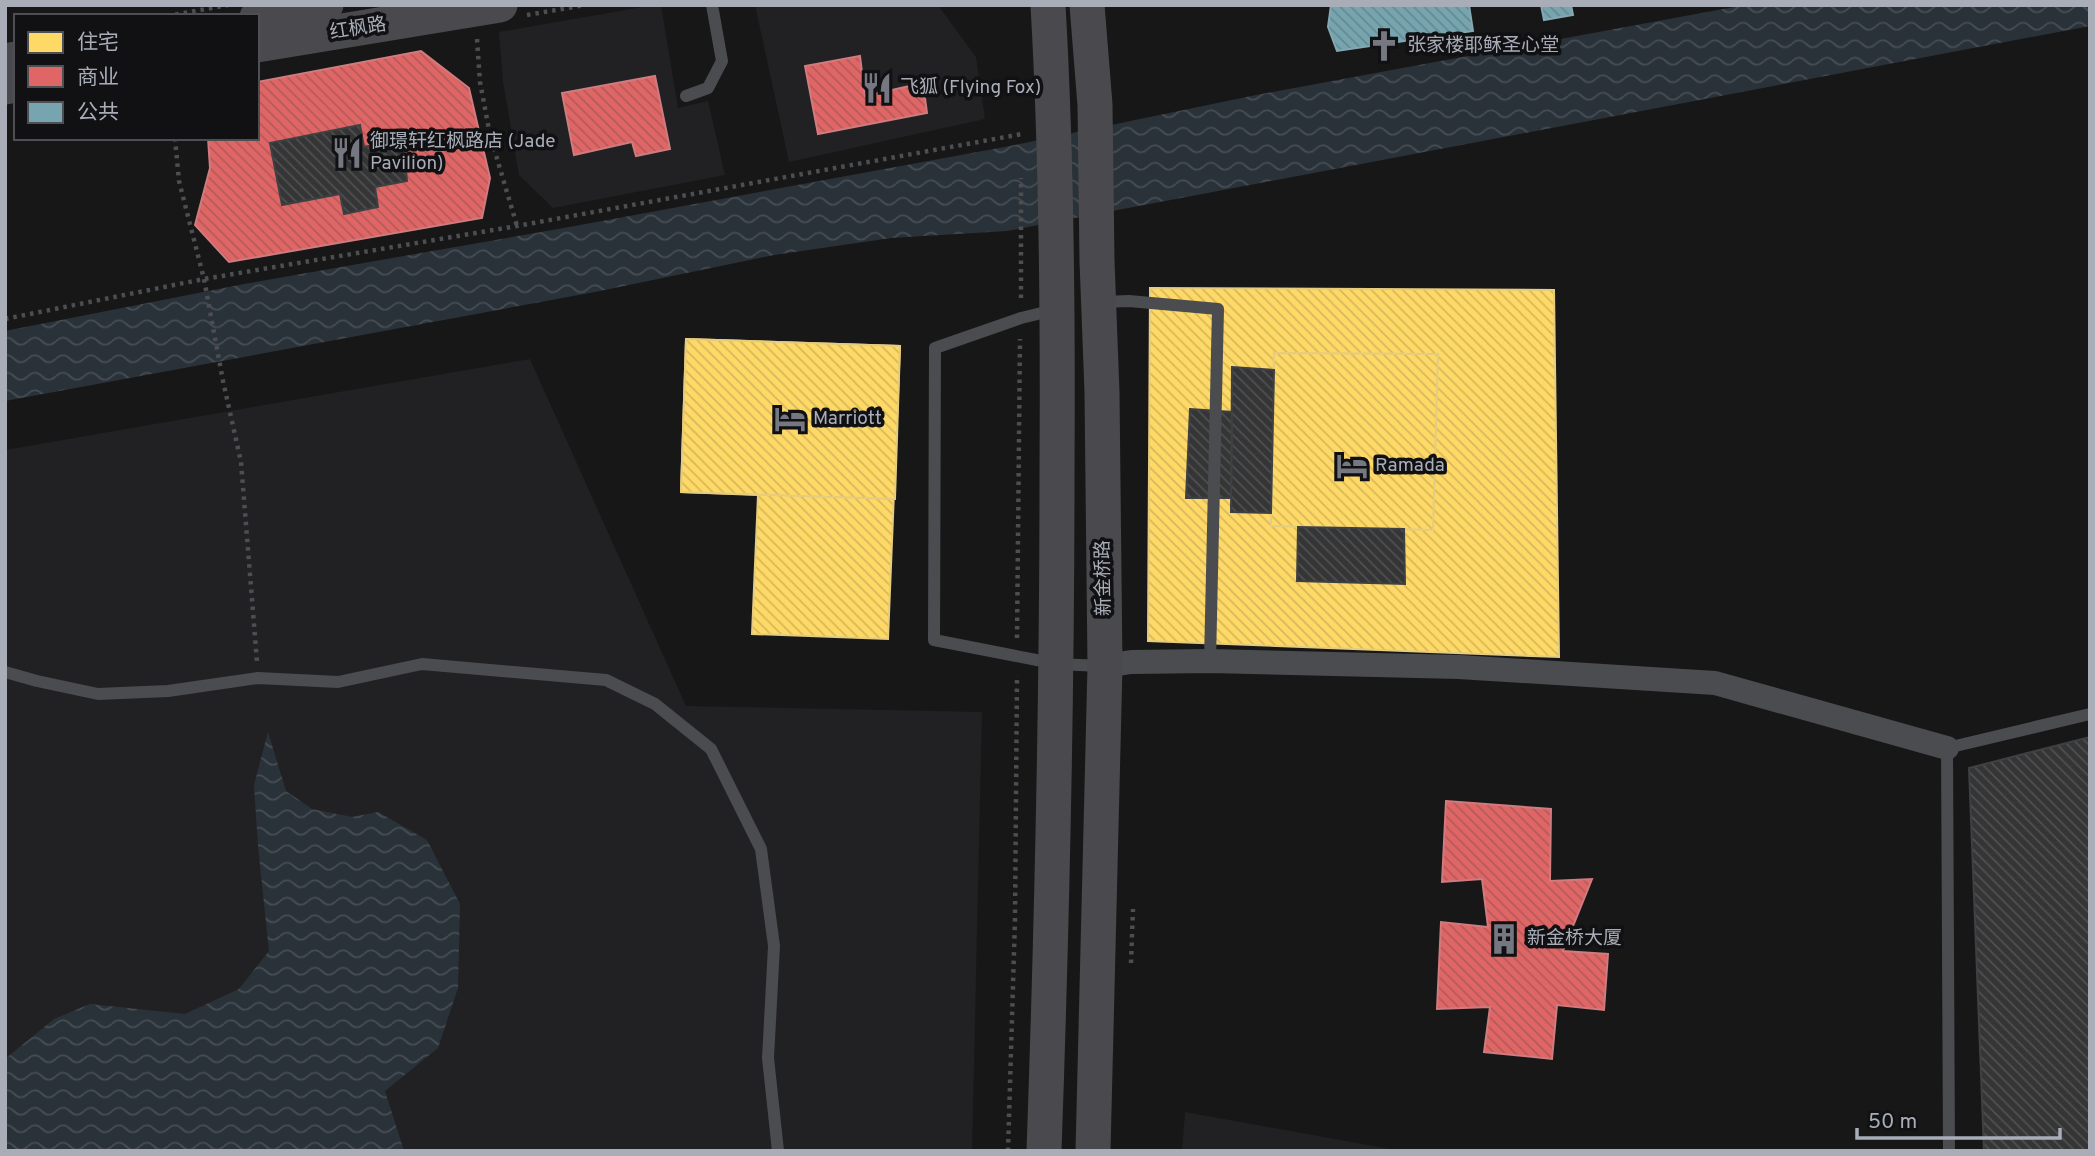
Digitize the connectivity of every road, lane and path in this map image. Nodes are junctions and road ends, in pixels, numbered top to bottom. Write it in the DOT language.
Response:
graph roads {
  1 [pos="228,5"];
  2 [pos="326,5"];
  3 [pos="500,5"];
  4 [pos="712,5"];
  5 [pos="1048,5"];
  6 [pos="1087,5"];
  7 [pos="178,14"];
  8 [pos="259,17"];
  9 [pos="477,35"];
  10 [pos="259,45"];
  11 [pos="686,96"];
  12 [pos="175,140"];
  13 [pos="1022,147"];
  14 [pos="1021,174"];
  15 [pos="517,226"];
  16 [pos="204,279"];
  17 [pos="1100,302"];
  18 [pos="1058,309"];
  19 [pos="1021,318"];
  20 [pos="5,319"];
  21 [pos="1017,658"];
  22 [pos="1210,661"];
  23 [pos="1057,664"];
  24 [pos="1105,666"];
  25 [pos="5,672"];
  26 [pos="258,678"];
  27 [pos="2090,714"];
  28 [pos="1947,748"];
  29 [pos="778,1151"];
  30 [pos="1008,1151"];
  31 [pos="1044,1151"];
  32 [pos="1093,1151"];
  33 [pos="1949,1151"];
  1 -- 7 [label="path"];
  2 -- 8 [label="street, 红枫路"];
  3 -- 10 [label="street, 红枫路"];
  4 -- 11 [label="lane"];
  5 -- 18 [label="street"];
  6 -- 17 [label="street, 新金桥路"];
  9 -- 15 [label="path"];
  12 -- 16 [label="path"];
  13 -- 15 [label="path"];
  14 -- 19 [label="path"];
  15 -- 16 [label="path"];
  16 -- 20 [label="path"];
  16 -- 26 [label="path"];
  17 -- 22 [label="lane"];
  17 -- 24 [label="street, 新金桥路"];
  18 -- 19 [label="lane"];
  18 -- 23 [label="street"];
  19 -- 21 [label="path"];
  19 -- 21 [label="lane"];
  21 -- 23 [label="lane"];
  21 -- 30 [label="path"];
  22 -- 24 [label="street"];
  22 -- 28 [label="street"];
  23 -- 24 [label="lane"];
  23 -- 31 [label="street"];
  24 -- 32 [label="street, 新金桥路"];
  25 -- 26 [label="lane"];
  26 -- 29 [label="lane"];
  27 -- 28 [label="lane"];
  28 -- 33 [label="lane"];
}
